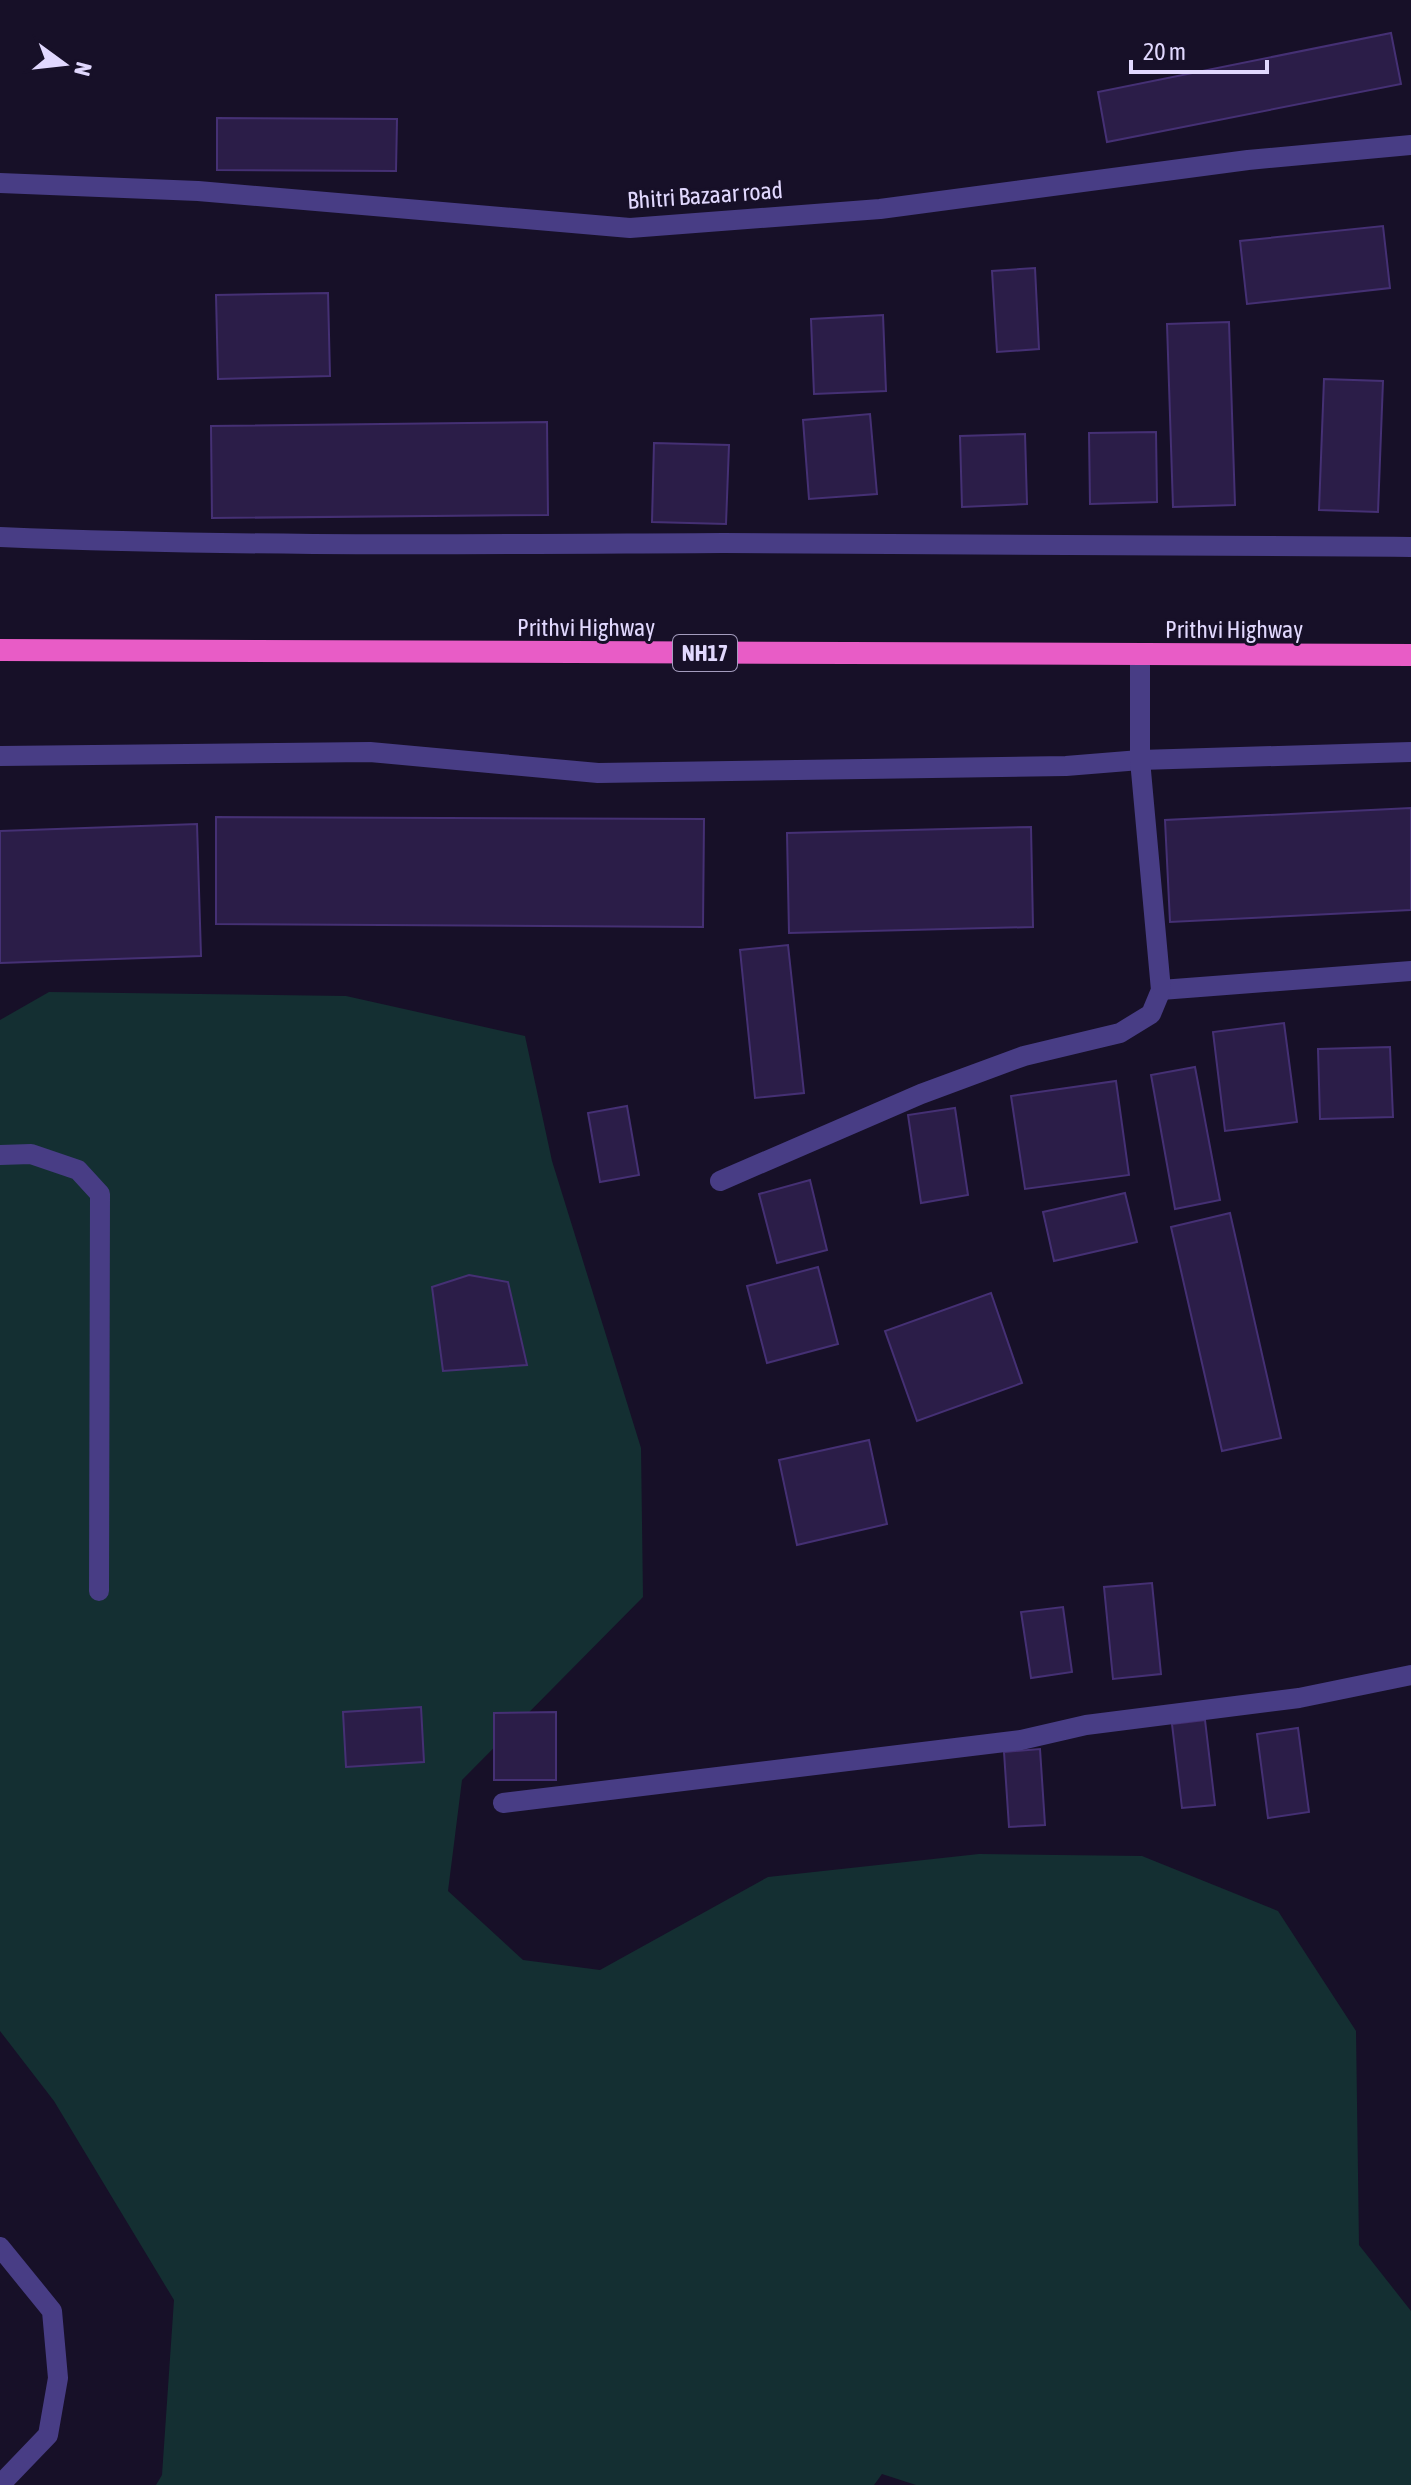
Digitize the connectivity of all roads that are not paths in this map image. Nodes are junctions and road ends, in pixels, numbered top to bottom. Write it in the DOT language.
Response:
graph roads {
  1 [pos="1411,145"];
  2 [pos="0,183"];
  3 [pos="0,537"];
  4 [pos="1411,547"];
  5 [pos="0,650"];
  6 [pos="1140,654"];
  7 [pos="1411,655"];
  8 [pos="1411,752"];
  9 [pos="0,756"];
  10 [pos="1140,760"];
  11 [pos="1411,971"];
  12 [pos="1161,990"];
  13 [pos="0,1155"];
  14 [pos="720,1181"];
  15 [pos="99,1591"];
  16 [pos="1411,1675"];
  17 [pos="503,1803"];
  18 [pos="0,2247"];
  19 [pos="0,2485"];
  1 -- 2 [label="street, Bhitri Bazaar road"];
  3 -- 4 [label="street"];
  5 -- 6 [label="highway, Prithvi Highway / NH17"];
  6 -- 7 [label="highway, Prithvi Highway / NH17"];
  6 -- 10 [label="street"];
  8 -- 10 [label="street"];
  9 -- 10 [label="street"];
  10 -- 12 [label="street"];
  11 -- 12 [label="street"];
  12 -- 14 [label="street"];
  13 -- 15 [label="street"];
  16 -- 17 [label="street"];
  18 -- 19 [label="street"];
}
